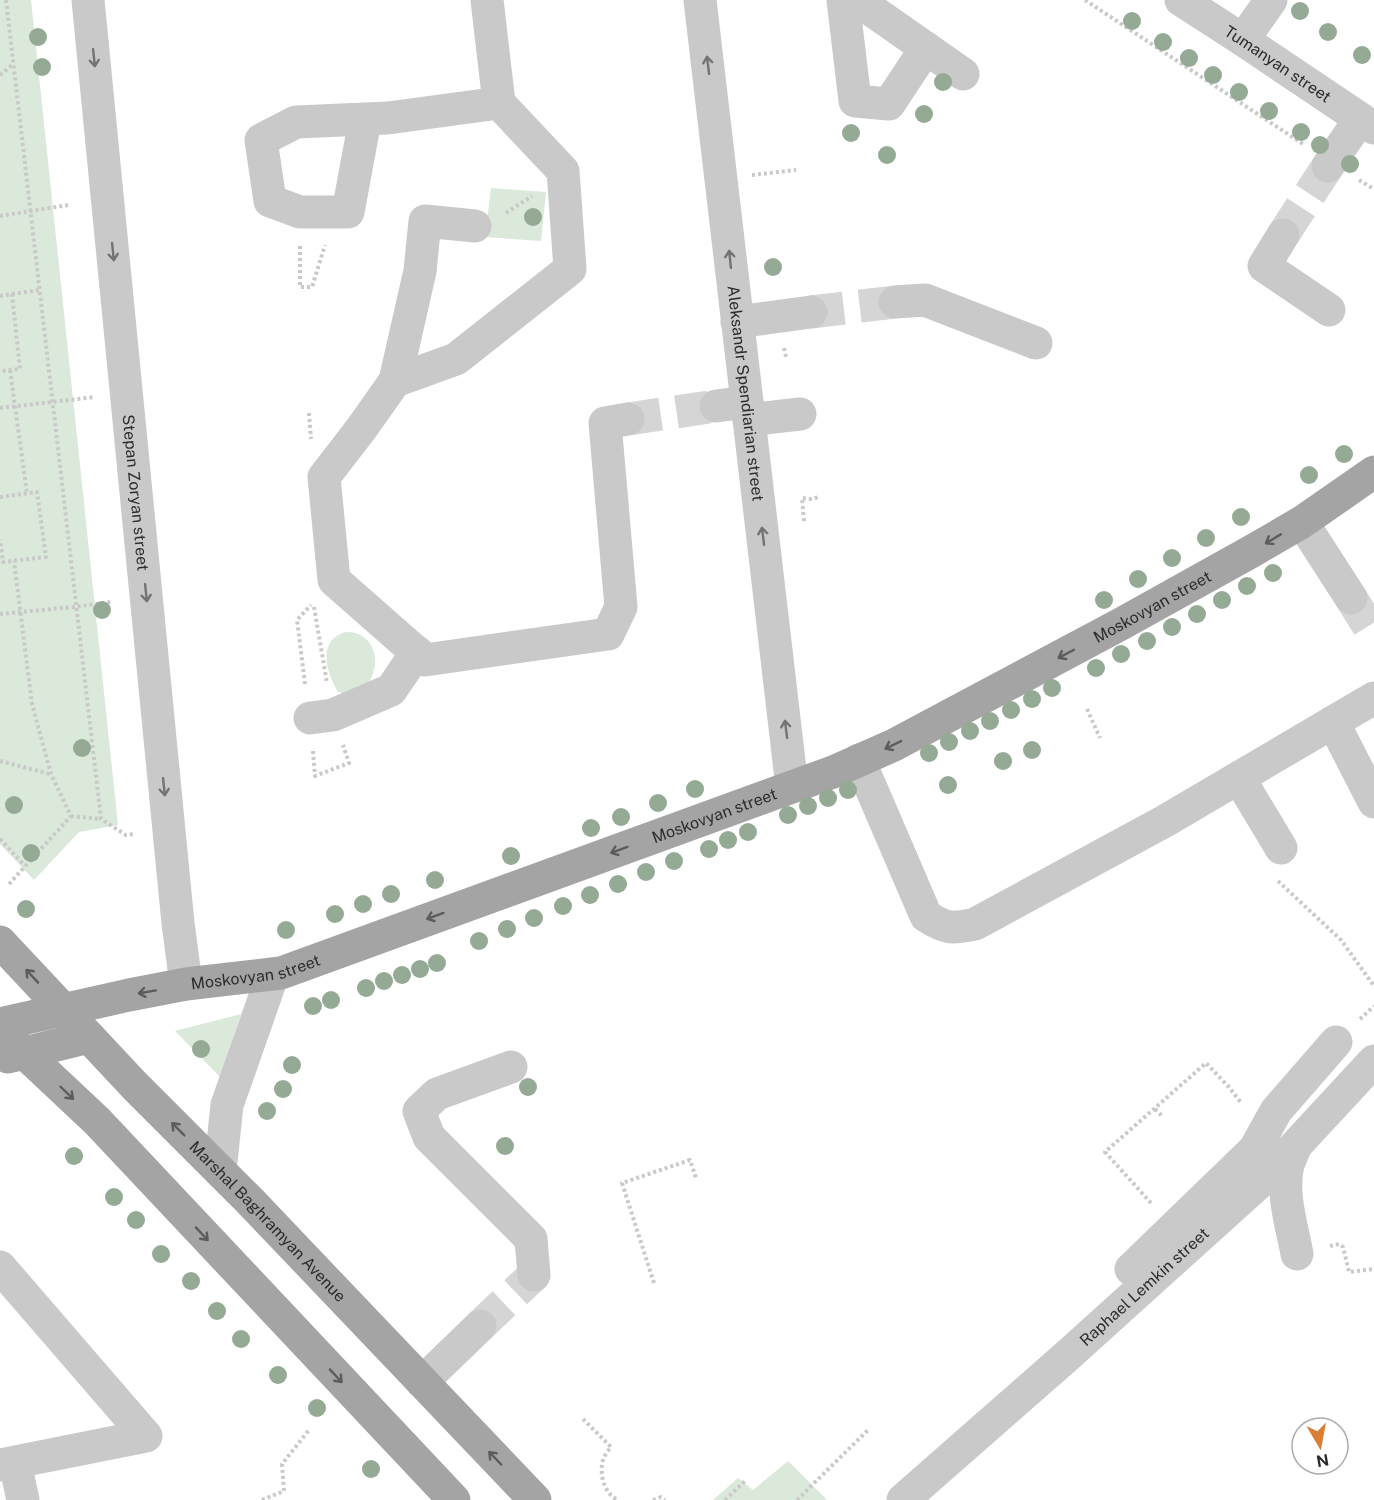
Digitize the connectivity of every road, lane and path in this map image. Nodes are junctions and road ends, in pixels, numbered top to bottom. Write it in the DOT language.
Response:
graph roads {
  1 [pos="6,0"];
  2 [pos="88,0"];
  3 [pos="487,0"];
  4 [pos="700,0"];
  5 [pos="843,0"];
  6 [pos="857,0"];
  7 [pos="1085,0"];
  8 [pos="1181,0"];
  9 [pos="1271,0"];
  10 [pos="1243,40"];
  11 [pos="926,48"];
  12 [pos="14,64"];
  13 [pos="963,74"];
  14 [pos="0,75"];
  15 [pos="499,103"];
  16 [pos="364,120"];
  17 [pos="1367,124"];
  18 [pos="1318,157"];
  19 [pos="796,170"];
  20 [pos="563,171"];
  21 [pos="743,176"];
  22 [pos="68,205"];
  23 [pos="31,211"];
  24 [pos="300,212"];
  25 [pos="335,212"];
  26 [pos="0,216"];
  27 [pos="475,226"];
  28 [pos="1282,235"];
  29 [pos="39,290"];
  30 [pos="12,294"];
  31 [pos="0,296"];
  32 [pos="895,302"];
  33 [pos="1329,310"];
  34 [pos="811,312"];
  35 [pos="737,322"];
  36 [pos="1036,343"];
  37 [pos="10,370"];
  38 [pos="0,371"];
  39 [pos="394,381"];
  40 [pos="97,396"];
  41 [pos="52,402"];
  42 [pos="15,406"];
  43 [pos="0,408"];
  44 [pos="737,409"];
  45 [pos="800,414"];
  46 [pos="628,419"];
  47 [pos="1374,472"];
  48 [pos="27,494"];
  49 [pos="0,497"];
  50 [pos="819,497"];
  51 [pos="804,521"];
  52 [pos="1302,522"];
  53 [pos="0,540"];
  54 [pos="14,561"];
  55 [pos="1351,598"];
  56 [pos="111,602"];
  57 [pos="76,607"];
  58 [pos="20,611"];
  59 [pos="0,614"];
  60 [pos="417,652"];
  61 [pos="1374,698"];
  62 [pos="1087,709"];
  63 [pos="309,718"];
  64 [pos="1333,722"];
  65 [pos="1100,738"];
  66 [pos="0,760"];
  67 [pos="859,760"];
  68 [pos="51,774"];
  69 [pos="1239,778"];
  70 [pos="792,788"];
  71 [pos="1374,802"];
  72 [pos="71,816"];
  73 [pos="101,819"];
  74 [pos="137,834"];
  75 [pos="0,839"];
  76 [pos="1277,863"];
  77 [pos="25,866"];
  78 [pos="9,884"];
  79 [pos="0,942"];
  80 [pos="273,974"];
  81 [pos="186,984"];
  82 [pos="1374,986"];
  83 [pos="63,1010"];
  84 [pos="0,1024"];
  85 [pos="0,1030"];
  86 [pos="89,1037"];
  87 [pos="1336,1042"];
  88 [pos="13,1056"];
  89 [pos="1374,1061"];
  90 [pos="511,1067"];
  91 [pos="1228,1086"];
  92 [pos="1155,1109"];
  93 [pos="1162,1116"];
  94 [pos="1296,1145"];
  95 [pos="220,1171"];
  96 [pos="696,1178"];
  97 [pos="1157,1209"];
  98 [pos="1335,1245"];
  99 [pos="1297,1254"];
  100 [pos="0,1268"];
  101 [pos="1374,1269"];
  102 [pos="534,1275"];
  103 [pos="654,1283"];
  104 [pos="480,1326"];
  105 [pos="1067,1356"];
  106 [pos="422,1382"];
  107 [pos="583,1419"];
  108 [pos="309,1430"];
  109 [pos="868,1430"];
  110 [pos="7,1464"];
  111 [pos="746,1480"];
  112 [pos="612,1497"];
  113 [pos="23,1500"];
  114 [pos="262,1500"];
  115 [pos="454,1500"];
  116 [pos="535,1500"];
  117 [pos="618,1500"];
  118 [pos="653,1500"];
  119 [pos="665,1500"];
  120 [pos="725,1500"];
  121 [pos="797,1500"];
  122 [pos="903,1500"];
  1 -- 12 [label="path"];
  2 -- 81 [label="street, Stepan Zoryan street, one-way"];
  3 -- 15 [label="street"];
  35 -- 4 [label="street, Aleksandr Spendiarian street, one-way"];
  5 -- 11 [label="street"];
  6 -- 11 [label="street"];
  7 -- 18 [label="path"];
  8 -- 10 [label="street, Tumanyan street"];
  9 -- 10 [label="street"];
  10 -- 17 [label="street, Tumanyan street"];
  11 -- 13 [label="street"];
  12 -- 14 [label="path"];
  12 -- 23 [label="path"];
  15 -- 16 [label="street"];
  15 -- 20 [label="street"];
  16 -- 24 [label="street"];
  16 -- 25 [label="street"];
  17 -- 18 [label="street"];
  19 -- 21 [label="path"];
  20 -- 27 [label="path"];
  20 -- 39 [label="street"];
  22 -- 23 [label="path"];
  23 -- 26 [label="path"];
  23 -- 29 [label="path"];
  24 -- 25 [label="street"];
  24 -- 25 [label="path"];
  27 -- 39 [label="street"];
  28 -- 33 [label="street"];
  29 -- 30 [label="path"];
  29 -- 41 [label="path"];
  30 -- 31 [label="path"];
  30 -- 37 [label="path"];
  32 -- 36 [label="street"];
  34 -- 35 [label="street"];
  35 -- 44 [label="street, Aleksandr Spendiarian street"];
  37 -- 38 [label="path"];
  37 -- 42 [label="path"];
  39 -- 60 [label="street"];
  40 -- 41 [label="path"];
  41 -- 42 [label="path"];
  41 -- 57 [label="path"];
  42 -- 43 [label="path"];
  42 -- 48 [label="path"];
  44 -- 45 [label="street"];
  70 -- 44 [label="street, Aleksandr Spendiarian street, one-way"];
  46 -- 60 [label="street"];
  47 -- 52 [label="main road, Moskovyan street"];
  48 -- 49 [label="path"];
  48 -- 54 [label="path"];
  50 -- 51 [label="path"];
  52 -- 55 [label="street"];
  52 -- 67 [label="main road, Moskovyan street, one-way"];
  53 -- 54 [label="path"];
  54 -- 58 [label="path"];
  56 -- 57 [label="path"];
  57 -- 58 [label="path"];
  57 -- 73 [label="path"];
  58 -- 59 [label="path"];
  58 -- 68 [label="path"];
  60 -- 63 [label="street"];
  61 -- 64 [label="street"];
  62 -- 65 [label="path"];
  64 -- 69 [label="street"];
  64 -- 71 [label="street"];
  66 -- 68 [label="path"];
  67 -- 69 [label="street"];
  67 -- 70 [label="main road, Moskovyan street"];
  68 -- 72 [label="path"];
  69 -- 76 [label="street"];
  70 -- 80 [label="main road, Moskovyan street, one-way"];
  72 -- 73 [label="path"];
  72 -- 77 [label="path"];
  73 -- 74 [label="path"];
  75 -- 77 [label="path"];
  76 -- 82 [label="path"];
  77 -- 78 [label="path"];
  83 -- 79 [label="main road, Marshal Baghramyan Avenue, one-way"];
  80 -- 81 [label="main road, Moskovyan street"];
  80 -- 95 [label="street"];
  81 -- 83 [label="main road, Moskovyan street, one-way"];
  83 -- 84 [label="main road, Moskovyan street"];
  83 -- 86 [label="main road, Marshal Baghramyan Avenue"];
  85 -- 88 [label="main road"];
  86 -- 88 [label="main road"];
  95 -- 86 [label="main road, Marshal Baghramyan Avenue, one-way"];
  87 -- 105 [label="street"];
  88 -- 115 [label="main road, one-way"];
  89 -- 94 [label="street, Raphael Lemkin street"];
  90 -- 102 [label="street"];
  91 -- 92 [label="path"];
  92 -- 93 [label="path"];
  92 -- 97 [label="path"];
  94 -- 99 [label="street"];
  94 -- 105 [label="street, Raphael Lemkin street"];
  95 -- 106 [label="main road, Marshal Baghramyan Avenue"];
  96 -- 103 [label="path"];
  98 -- 101 [label="path"];
  100 -- 110 [label="street"];
  104 -- 106 [label="street"];
  105 -- 122 [label="street, Raphael Lemkin street"];
  116 -- 106 [label="main road, Marshal Baghramyan Avenue, one-way"];
  107 -- 112 [label="path"];
  108 -- 114 [label="path"];
  109 -- 121 [label="path"];
  110 -- 113 [label="street"];
  111 -- 120 [label="path"];
  112 -- 117 [label="path"];
  118 -- 119 [label="path"];
}
